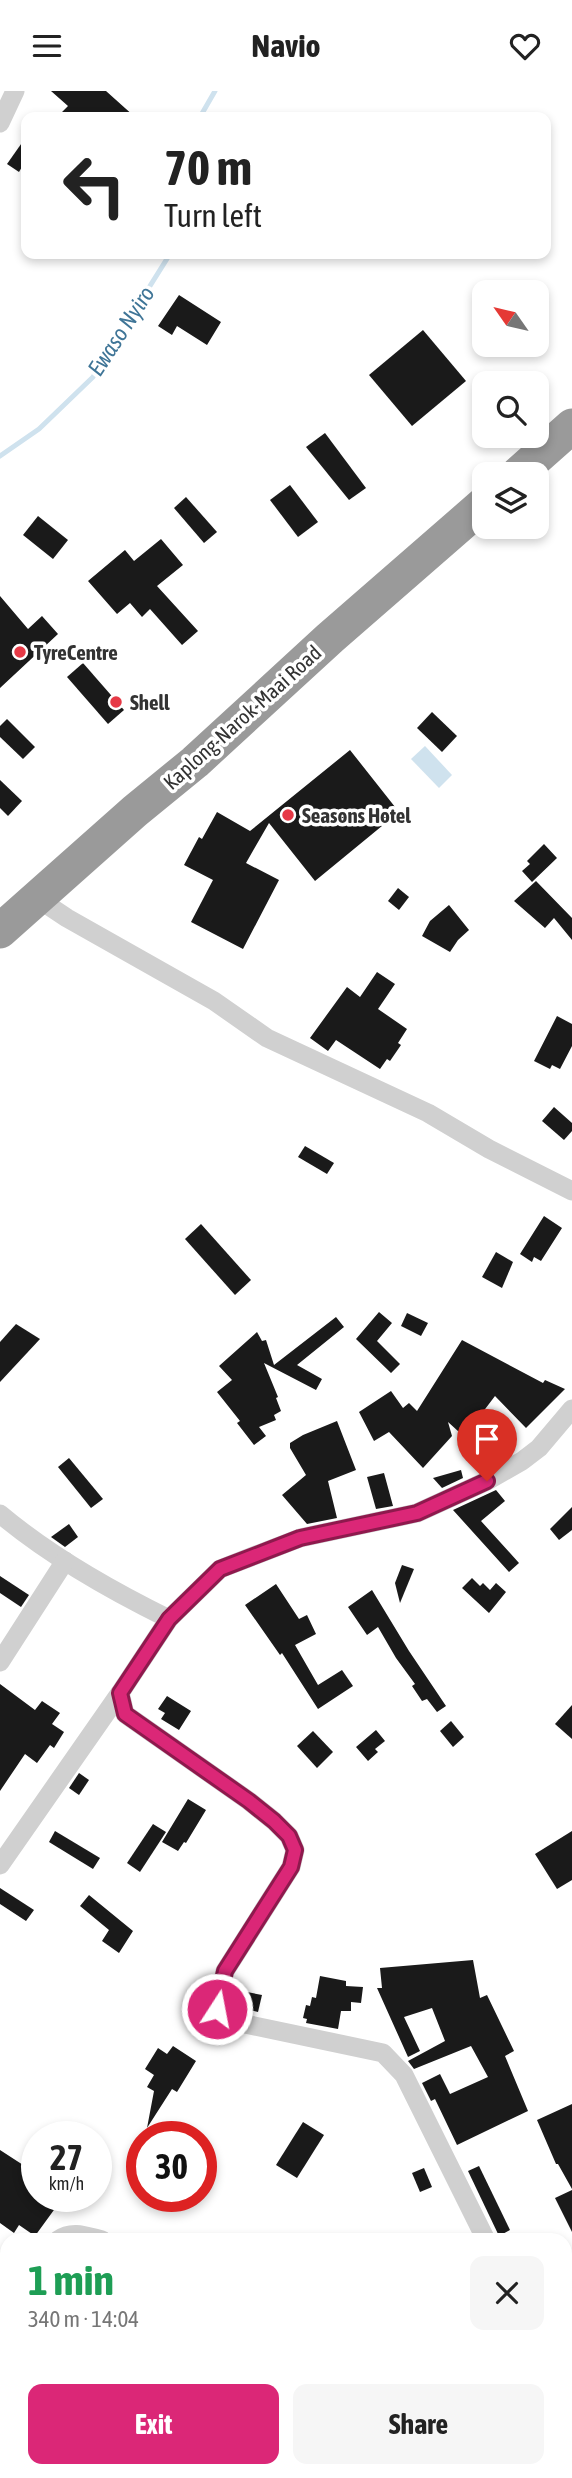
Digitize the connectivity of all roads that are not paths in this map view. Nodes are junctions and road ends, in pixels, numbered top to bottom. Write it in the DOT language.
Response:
graph roads {
  1 [pos="15,91"];
  2 [pos="0,123"];
  3 [pos="572,426"];
  4 [pos="532,462"];
  5 [pos="472,514"];
  6 [pos="37,898"];
  7 [pos="0,931"];
  8 [pos="572,1191"];
  9 [pos="572,1409"];
  10 [pos="0,1514"];
  11 [pos="65,1561"];
  12 [pos="169,1619"];
  13 [pos="0,1662"];
  14 [pos="120,1693"];
  15 [pos="0,1865"];
  16 [pos="483,2233"];
  1 -- 2 [label="street"];
  3 -- 4 [label="highway"];
  5 -- 6 [label="highway, Kaplong-Narok-Maai Road"];
  6 -- 7 [label="highway, Kaplong-Narok-Maai Road"];
  6 -- 8 [label="street"];
  9 -- 12 [label="street"];
  10 -- 11 [label="street"];
  11 -- 12 [label="street"];
  11 -- 13 [label="street"];
  12 -- 14 [label="street"];
  14 -- 15 [label="street"];
  14 -- 16 [label="street"];
}
